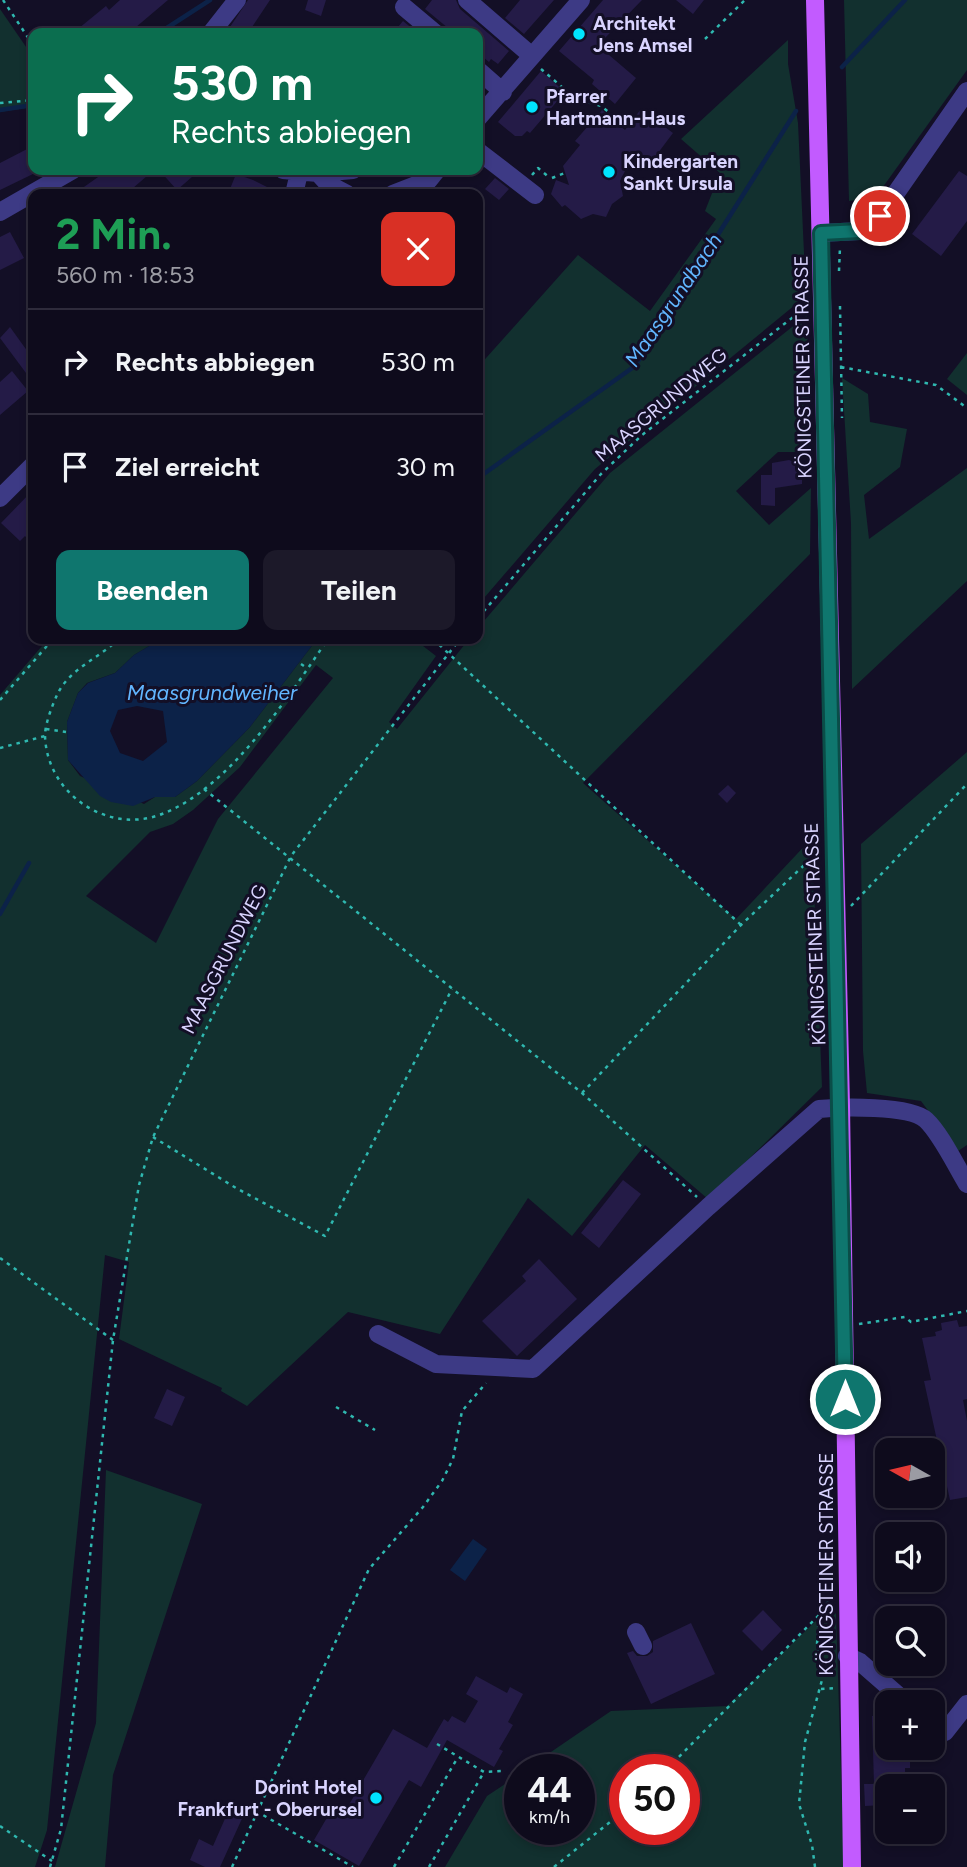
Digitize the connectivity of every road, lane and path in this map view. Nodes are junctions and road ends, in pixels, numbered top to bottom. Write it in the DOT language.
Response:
graph roads {
  1 [pos="3,0"];
  2 [pos="237,0"];
  3 [pos="467,0"];
  4 [pos="745,0"];
  5 [pos="815,0"];
  6 [pos="579,1"];
  7 [pos="404,7"];
  8 [pos="215,28"];
  9 [pos="424,28"];
  10 [pos="28,38"];
  11 [pos="705,40"];
  12 [pos="537,63"];
  13 [pos="483,74"];
  14 [pos="967,91"];
  15 [pos="503,92"];
  16 [pos="28,100"];
  17 [pos="0,103"];
  18 [pos="483,113"];
  19 [pos="624,124"];
  20 [pos="483,154"];
  21 [pos="538,168"];
  22 [pos="565,173"];
  23 [pos="63,175"];
  24 [pos="320,175"];
  25 [pos="433,175"];
  26 [pos="550,178"];
  27 [pos="39,189"];
  28 [pos="338,189"];
  29 [pos="417,189"];
  30 [pos="535,195"];
  31 [pos="28,196"];
  32 [pos="0,212"];
  33 [pos="821,233"];
  34 [pos="822,295"];
  35 [pos="824,367"];
  36 [pos="967,408"];
  37 [pos="28,469"];
  38 [pos="3,490"];
  39 [pos="483,612"];
  40 [pos="49,644"];
  41 [pos="113,644"];
  42 [pos="324,644"];
  43 [pos="439,644"];
  44 [pos="456,644"];
  45 [pos="449,652"];
  46 [pos="301,664"];
  47 [pos="307,668"];
  48 [pos="0,700"];
  49 [pos="46,729"];
  50 [pos="66,732"];
  51 [pos="45,736"];
  52 [pos="0,748"];
  53 [pos="967,784"];
  54 [pos="204,789"];
  55 [pos="834,840"];
  56 [pos="291,856"];
  57 [pos="741,925"];
  58 [pos="836,925"];
  59 [pos="452,988"];
  60 [pos="582,1093"];
  61 [pos="841,1106"];
  62 [pos="153,1137"];
  63 [pos="967,1184"];
  64 [pos="708,1207"];
  65 [pos="0,1258"];
  66 [pos="967,1311"];
  67 [pos="845,1326"];
  68 [pos="378,1334"];
  69 [pos="113,1340"];
  70 [pos="502,1367"];
  71 [pos="336,1407"];
  72 [pos="375,1430"];
  73 [pos="841,1592"];
  74 [pos="819,1615"];
  75 [pos="847,1656"];
  76 [pos="892,1690"];
  77 [pos="967,1704"];
  78 [pos="945,1732"];
  79 [pos="437,1745"];
  80 [pos="682,1754"];
  81 [pos="458,1757"];
  82 [pos="501,1771"];
  83 [pos="484,1772"];
  84 [pos="256,1811"];
  85 [pos="609,1823"];
  86 [pos="0,1826"];
  87 [pos="52,1861"];
  88 [pos="51,1867"];
  89 [pos="232,1867"];
  90 [pos="353,1867"];
  91 [pos="394,1867"];
  92 [pos="429,1867"];
  93 [pos="554,1867"];
  94 [pos="815,1867"];
  95 [pos="852,1867"];
  1 -- 10 [label="path"];
  2 -- 8 [label="street"];
  3 -- 12 [label="street"];
  4 -- 11 [label="path"];
  5 -- 33 [label="main road, KÖNIGSTEINER STRASSE"];
  6 -- 12 [label="street"];
  7 -- 9 [label="street"];
  12 -- 15 [label="street"];
  12 -- 19 [label="path"];
  13 -- 15 [label="street"];
  14 -- 33 [label="street"];
  15 -- 18 [label="street"];
  16 -- 17 [label="path"];
  20 -- 30 [label="street"];
  21 -- 26 [label="path"];
  22 -- 26 [label="path"];
  23 -- 27 [label="street"];
  24 -- 28 [label="street"];
  25 -- 29 [label="street"];
  26 -- 30 [label="path"];
  31 -- 32 [label="street"];
  33 -- 34 [label="main road, KÖNIGSTEINER STRASSE"];
  34 -- 35 [label="main road, KÖNIGSTEINER STRASSE"];
  34 -- 39 [label="path, MAASGRUNDWEG"];
  35 -- 36 [label="path"];
  35 -- 55 [label="main road, KÖNIGSTEINER STRASSE"];
  37 -- 38 [label="street"];
  40 -- 48 [label="path"];
  41 -- 49 [label="path"];
  42 -- 47 [label="path"];
  43 -- 45 [label="path"];
  44 -- 45 [label="path, MAASGRUNDWEG"];
  45 -- 56 [label="path, MAASGRUNDWEG"];
  45 -- 57 [label="path"];
  46 -- 47 [label="path"];
  47 -- 54 [label="path"];
  49 -- 50 [label="path"];
  49 -- 51 [label="path"];
  51 -- 52 [label="path"];
  51 -- 54 [label="path"];
  53 -- 58 [label="path"];
  54 -- 56 [label="path"];
  55 -- 57 [label="path"];
  55 -- 58 [label="main road, KÖNIGSTEINER STRASSE"];
  56 -- 59 [label="path"];
  56 -- 62 [label="path, MAASGRUNDWEG"];
  57 -- 60 [label="path"];
  58 -- 61 [label="main road, KÖNIGSTEINER STRASSE"];
  59 -- 60 [label="path"];
  59 -- 62 [label="path"];
  60 -- 64 [label="path"];
  61 -- 63 [label="street"];
  61 -- 64 [label="street"];
  61 -- 67 [label="main road, KÖNIGSTEINER STRASSE"];
  62 -- 69 [label="path, MAASGRUNDWEG"];
  64 -- 70 [label="street"];
  65 -- 69 [label="path"];
  66 -- 67 [label="path"];
  67 -- 73 [label="main road, KÖNIGSTEINER STRASSE"];
  68 -- 70 [label="street"];
  69 -- 87 [label="path, MAASGRUNDWEG"];
  70 -- 84 [label="path"];
  71 -- 72 [label="path"];
  73 -- 74 [label="path"];
  73 -- 75 [label="main road, KÖNIGSTEINER STRASSE"];
  74 -- 80 [label="path"];
  74 -- 94 [label="path"];
  75 -- 76 [label="street"];
  75 -- 95 [label="main road, KÖNIGSTEINER STRASSE"];
  77 -- 78 [label="street"];
  79 -- 81 [label="path"];
  81 -- 83 [label="path"];
  81 -- 91 [label="path"];
  82 -- 83 [label="path"];
  83 -- 92 [label="path"];
  84 -- 89 [label="path"];
  84 -- 90 [label="path"];
  85 -- 93 [label="path"];
  86 -- 87 [label="path"];
  87 -- 88 [label="path, MAASGRUNDWEG"];
}
